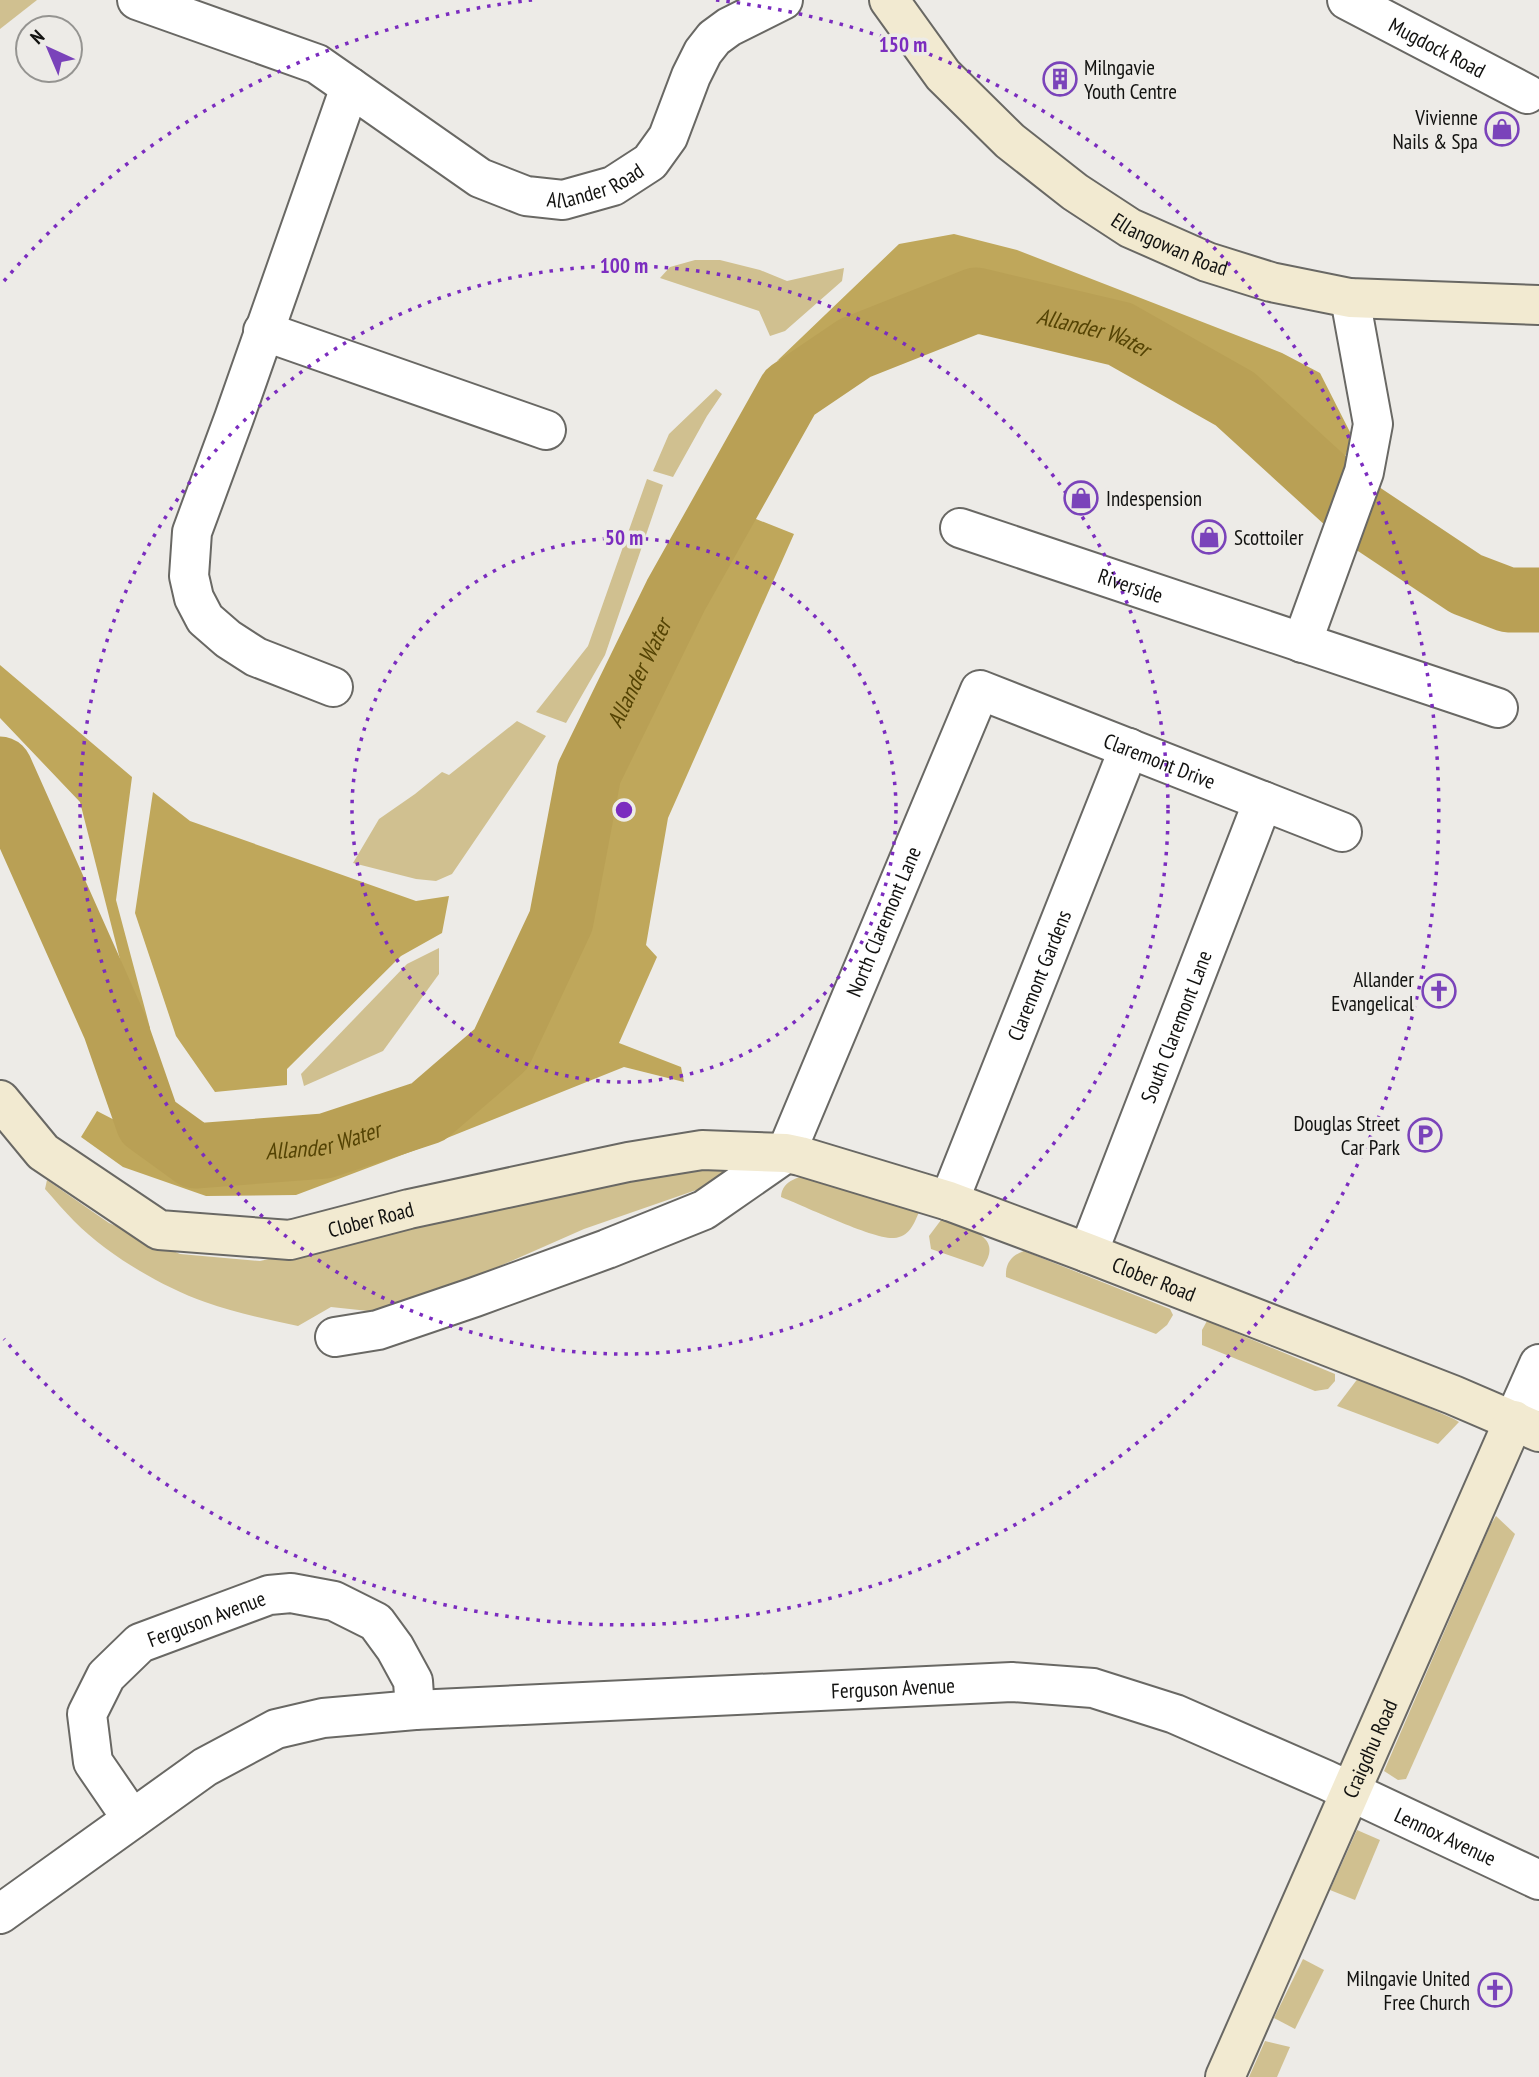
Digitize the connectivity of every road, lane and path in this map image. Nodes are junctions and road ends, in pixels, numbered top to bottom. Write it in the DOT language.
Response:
graph roads {
  1 [pos="137,0"];
  2 [pos="783,0"];
  3 [pos="889,0"];
  4 [pos="1347,0"];
  5 [pos="350,87"];
  6 [pos="1527,94"];
  7 [pos="1350,298"];
  8 [pos="1539,305"];
  9 [pos="263,331"];
  10 [pos="545,430"];
  11 [pos="960,528"];
  12 [pos="1302,643"];
  13 [pos="333,687"];
  14 [pos="980,690"];
  15 [pos="1498,708"];
  16 [pos="1129,748"];
  17 [pos="1263,801"];
  18 [pos="1342,832"];
  19 [pos="1,1102"];
  20 [pos="786,1153"];
  21 [pos="950,1201"];
  22 [pos="1088,1253"];
  23 [pos="335,1337"];
  24 [pos="1539,1364"];
  25 [pos="1527,1426"];
  26 [pos="415,1710"];
  27 [pos="1350,1792"];
  28 [pos="132,1819"];
  29 [pos="1539,1880"];
  30 [pos="0,1914"];
  31 [pos="1225,2077"];
  1 -- 5 [label="street, Allander Road"];
  2 -- 5 [label="street, Allander Road"];
  3 -- 7 [label="street, Ellangowan Road"];
  4 -- 6 [label="street, Mugdock Road"];
  5 -- 9 [label="street"];
  7 -- 8 [label="street, Ellangowan Road"];
  7 -- 12 [label="street"];
  9 -- 10 [label="street"];
  9 -- 13 [label="street"];
  11 -- 12 [label="street, Riverside"];
  12 -- 15 [label="street, Riverside"];
  14 -- 16 [label="street, Claremont Drive"];
  14 -- 20 [label="street, North Claremont Lane"];
  16 -- 17 [label="street, Claremont Drive"];
  16 -- 21 [label="street, Claremont Gardens"];
  17 -- 18 [label="street, Claremont Drive"];
  17 -- 22 [label="street, South Claremont Lane"];
  19 -- 20 [label="street, Clober Road"];
  20 -- 21 [label="street, Clober Road"];
  20 -- 23 [label="street"];
  21 -- 22 [label="street, Clober Road"];
  22 -- 25 [label="street, Clober Road"];
  24 -- 25 [label="street"];
  25 -- 27 [label="street, Craigdhu Road"];
  26 -- 27 [label="street, Ferguson Avenue"];
  26 -- 28 [label="street, Ferguson Avenue"];
  26 -- 28 [label="street, Ferguson Avenue"];
  27 -- 29 [label="street, Lennox Avenue"];
  27 -- 31 [label="street, Craigdhu Road"];
  28 -- 30 [label="street, Ferguson Avenue"];
}
